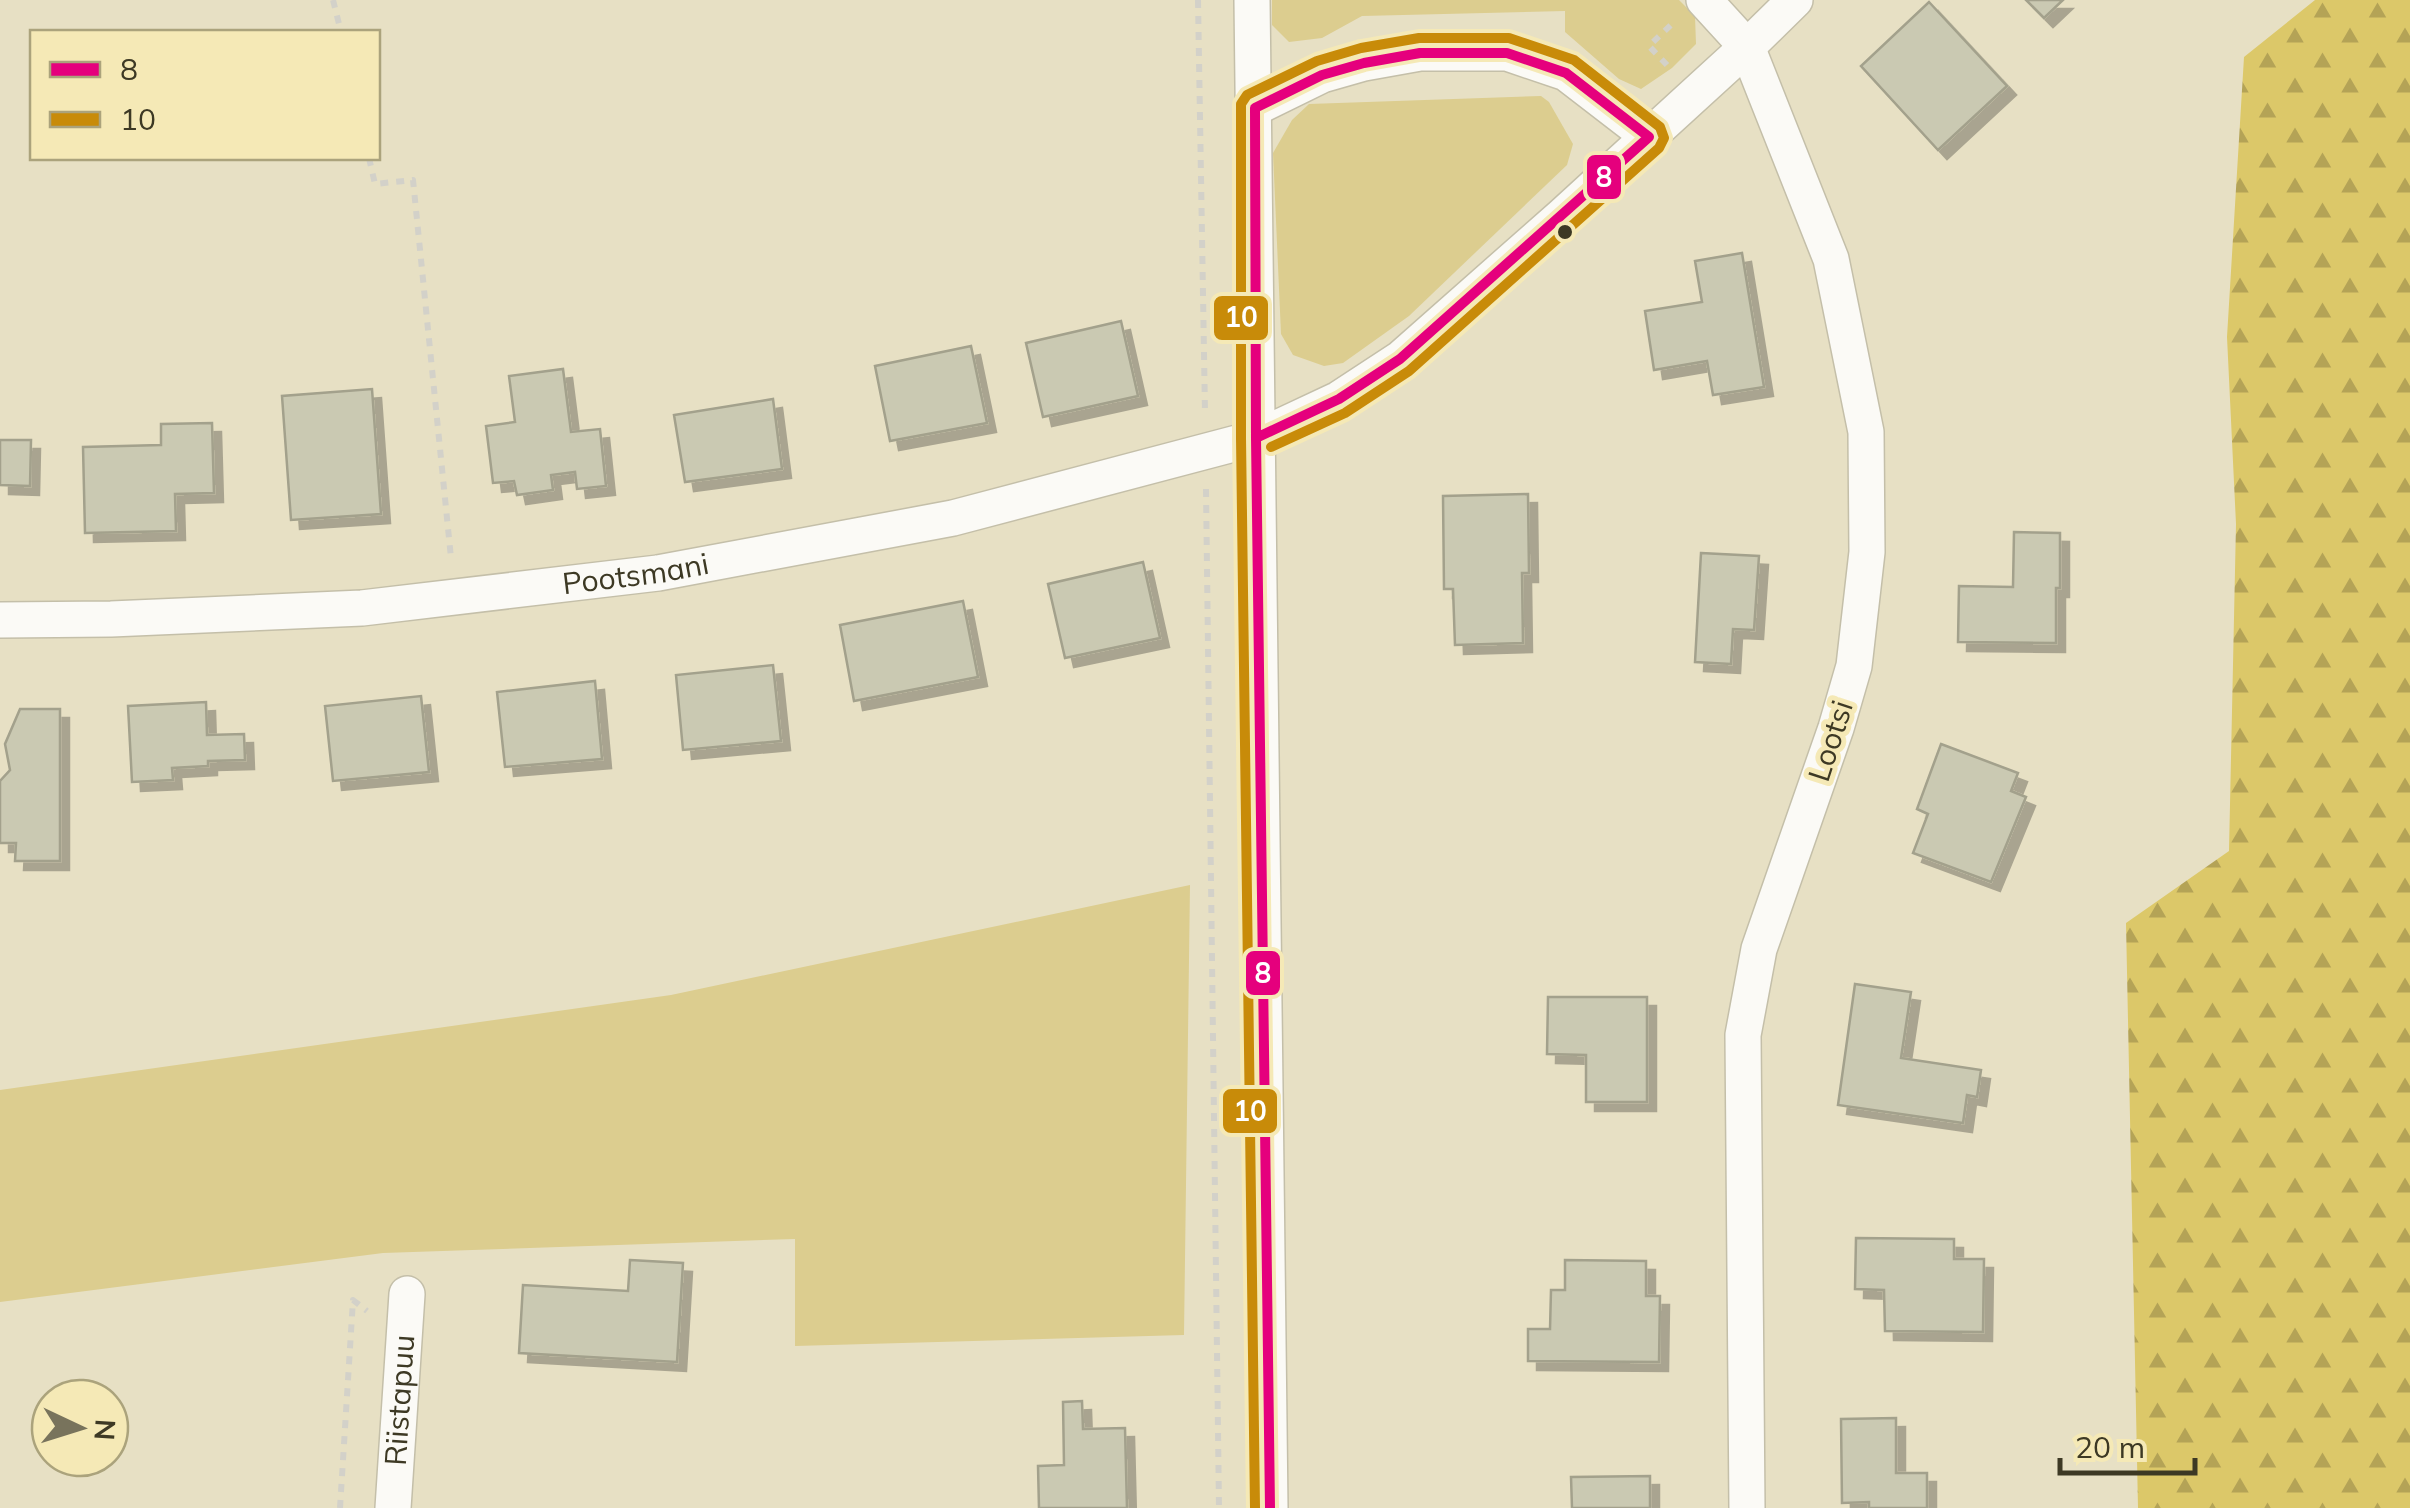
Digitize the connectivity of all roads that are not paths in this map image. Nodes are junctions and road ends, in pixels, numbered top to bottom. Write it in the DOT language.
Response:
graph roads {
  1 [pos="1252,0"];
  2 [pos="1704,0"];
  3 [pos="1795,0"];
  4 [pos="1747,47"];
  5 [pos="1255,108"];
  6 [pos="1648,137"];
  7 [pos="1256,438"];
  8 [pos="0,620"];
  9 [pos="407,1294"];
  10 [pos="393,1508"];
  11 [pos="1270,1508"];
  12 [pos="1746,1508"];
  1 -- 5 [label="street"];
  2 -- 4 [label="street, Lootsi"];
  3 -- 4 [label="street, Pootsmani"];
  4 -- 6 [label="street, Pootsmani"];
  4 -- 12 [label="street, Lootsi"];
  5 -- 6 [label="street"];
  5 -- 7 [label="street"];
  6 -- 7 [label="street, Pootsmani"];
  7 -- 8 [label="street, Pootsmani"];
  7 -- 11 [label="street"];
  9 -- 10 [label="street, Riistapuu"];
}
